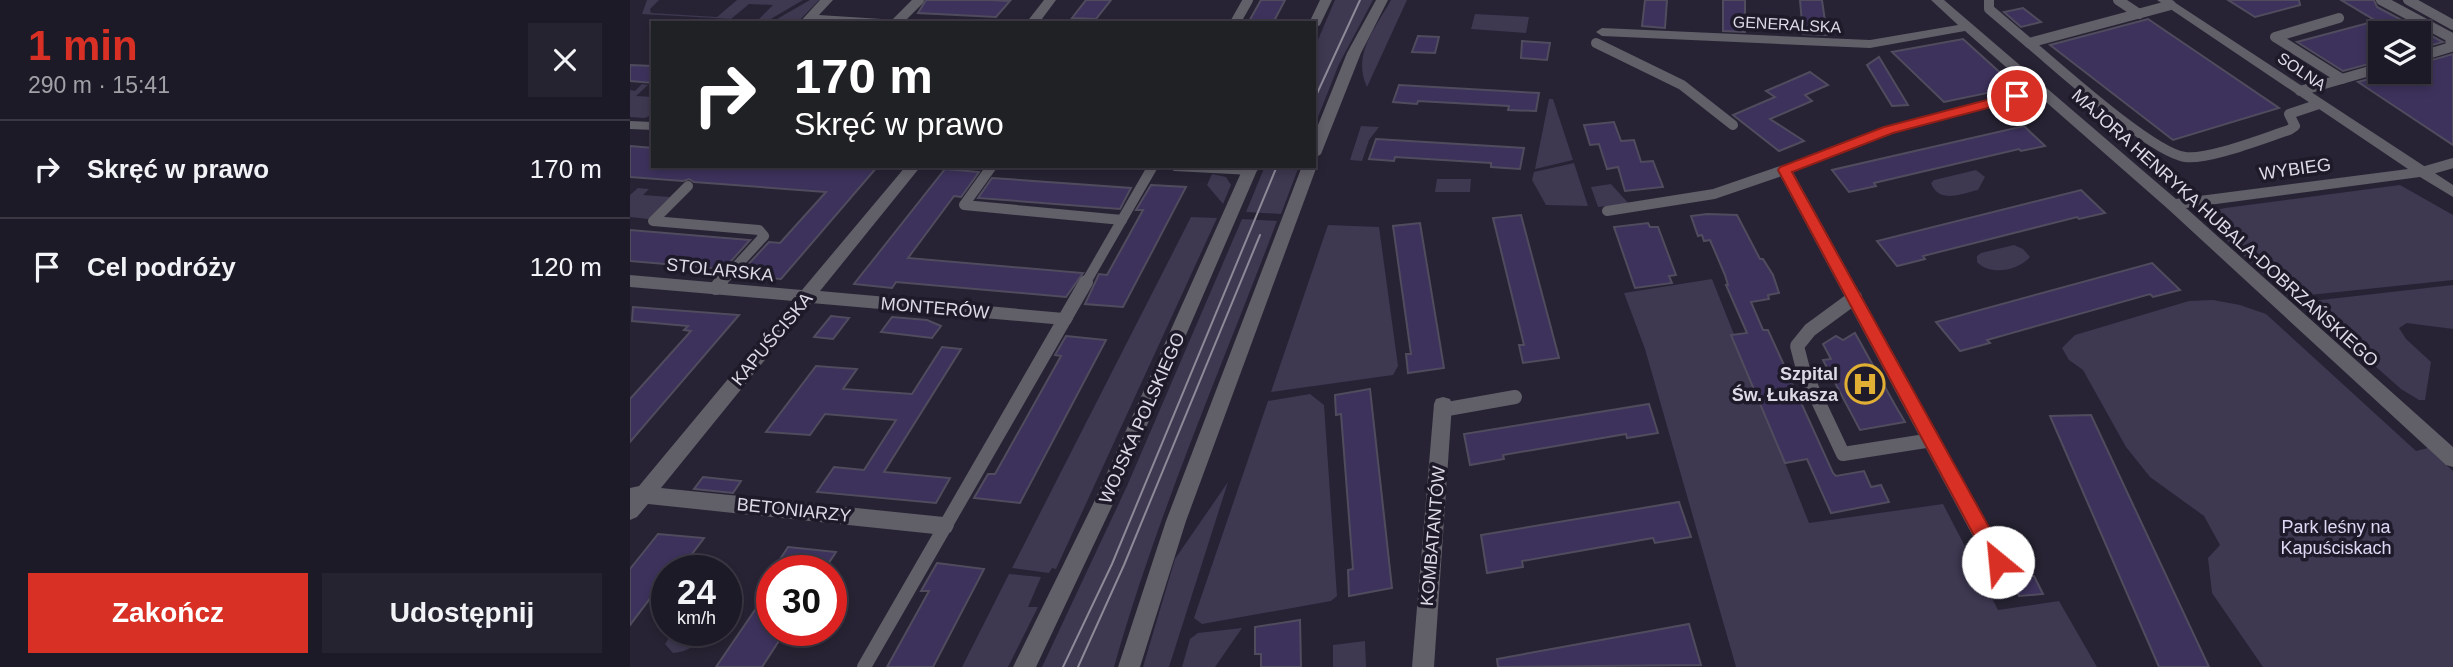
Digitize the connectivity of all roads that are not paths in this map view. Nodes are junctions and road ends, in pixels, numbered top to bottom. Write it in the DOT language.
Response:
graph roads {
  1 [pos="827,0"];
  2 [pos="919,0"];
  3 [pos="1051,0"];
  4 [pos="1248,0"];
  5 [pos="1326,0"];
  6 [pos="1382,0"];
  7 [pos="1937,0"];
  8 [pos="1989,0"];
  9 [pos="2118,0"];
  10 [pos="2381,0"];
  11 [pos="2408,0"];
  12 [pos="2167,3"];
  13 [pos="2139,14"];
  14 [pos="2339,18"];
  15 [pos="806,20"];
  16 [pos="831,21"];
  17 [pos="898,21"];
  18 [pos="1034,21"];
  19 [pos="1236,21"];
  20 [pos="1316,21"];
  21 [pos="2420,21"];
  22 [pos="2453,25"];
  23 [pos="1969,27"];
  24 [pos="2431,27"];
  25 [pos="1599,37"];
  26 [pos="2029,43"];
  27 [pos="2431,53"];
  28 [pos="2368,71"];
  29 [pos="2342,79"];
  30 [pos="2041,90"];
  31 [pos="2300,91"];
  32 [pos="2319,104"];
  33 [pos="630,125"];
  34 [pos="1733,125"];
  35 [pos="651,126"];
  36 [pos="1316,149"];
  37 [pos="2453,163"];
  38 [pos="912,168"];
  39 [pos="991,168"];
  40 [pos="1152,168"];
  41 [pos="1252,168"];
  42 [pos="1309,168"];
  43 [pos="1784,170"];
  44 [pos="2422,172"];
  45 [pos="688,186"];
  46 [pos="2453,191"];
  47 [pos="2173,205"];
  48 [pos="1607,211"];
  49 [pos="1122,220"];
  50 [pos="630,281"];
  51 [pos="716,288"];
  52 [pos="1855,297"];
  53 [pos="807,298"];
  54 [pos="1064,319"];
  55 [pos="1515,397"];
  56 [pos="1443,407"];
  57 [pos="1932,440"];
  58 [pos="2453,459"];
  59 [pos="637,494"];
  60 [pos="630,512"];
  61 [pos="944,526"];
  62 [pos="1998,562"];
  63 [pos="864,667"];
  64 [pos="1024,667"];
  65 [pos="1129,667"];
  66 [pos="1423,667"];
  1 -- 15 [label="street"];
  2 -- 17 [label="lane"];
  3 -- 18 [label="street"];
  4 -- 19 [label="lane"];
  5 -- 20 [label="street"];
  6 -- 36 [label="street"];
  7 -- 23 [label="street, MAJORA HENRYKA HUBALA-DOBRZAŃSKIEGO"];
  8 -- 26 [label="lane"];
  9 -- 13 [label="lane"];
  10 -- 21 [label="lane"];
  11 -- 22 [label="lane"];
  12 -- 13 [label="lane"];
  12 -- 31 [label="street, SOLNA"];
  13 -- 26 [label="lane"];
  14 -- 29 [label="lane"];
  15 -- 16 [label="street"];
  23 -- 25 [label="street, GENERALSKA"];
  23 -- 30 [label="street, MAJORA HENRYKA HUBALA-DOBRZAŃSKIEGO"];
  24 -- 27 [label="lane"];
  25 -- 34 [label="lane"];
  26 -- 32 [label="lane"];
  28 -- 29 [label="lane"];
  29 -- 31 [label="lane"];
  30 -- 43 [label="street"];
  30 -- 47 [label="street, MAJORA HENRYKA HUBALA-DOBRZAŃSKIEGO"];
  31 -- 32 [label="street, SOLNA"];
  32 -- 44 [label="street, SOLNA"];
  33 -- 35 [label="street"];
  37 -- 44 [label="lane"];
  38 -- 53 [label="street, KAPUŚCISKA"];
  39 -- 49 [label="lane"];
  40 -- 49 [label="lane"];
  41 -- 64 [label="street, WOJSKA POLSKIEGO"];
  42 -- 65 [label="street"];
  43 -- 48 [label="lane"];
  43 -- 52 [label="street"];
  44 -- 46 [label="street, SOLNA"];
  44 -- 47 [label="street, WYBIEG"];
  45 -- 51 [label="lane"];
  47 -- 58 [label="street, MAJORA HENRYKA HUBALA-DOBRZAŃSKIEGO"];
  49 -- 54 [label="lane"];
  50 -- 51 [label="street, STOLARSKA"];
  51 -- 53 [label="street, STOLARSKA"];
  52 -- 57 [label="street"];
  52 -- 57 [label="lane"];
  53 -- 54 [label="street, MONTERÓW"];
  53 -- 59 [label="street, KAPUŚCISKA"];
  54 -- 61 [label="lane"];
  55 -- 56 [label="lane"];
  56 -- 66 [label="street, KOMBATANTÓW"];
  57 -- 62 [label="street"];
  59 -- 60 [label="street, KAPUŚCISKA"];
  59 -- 61 [label="street, BETONIARZY"];
  61 -- 63 [label="lane"];
}
